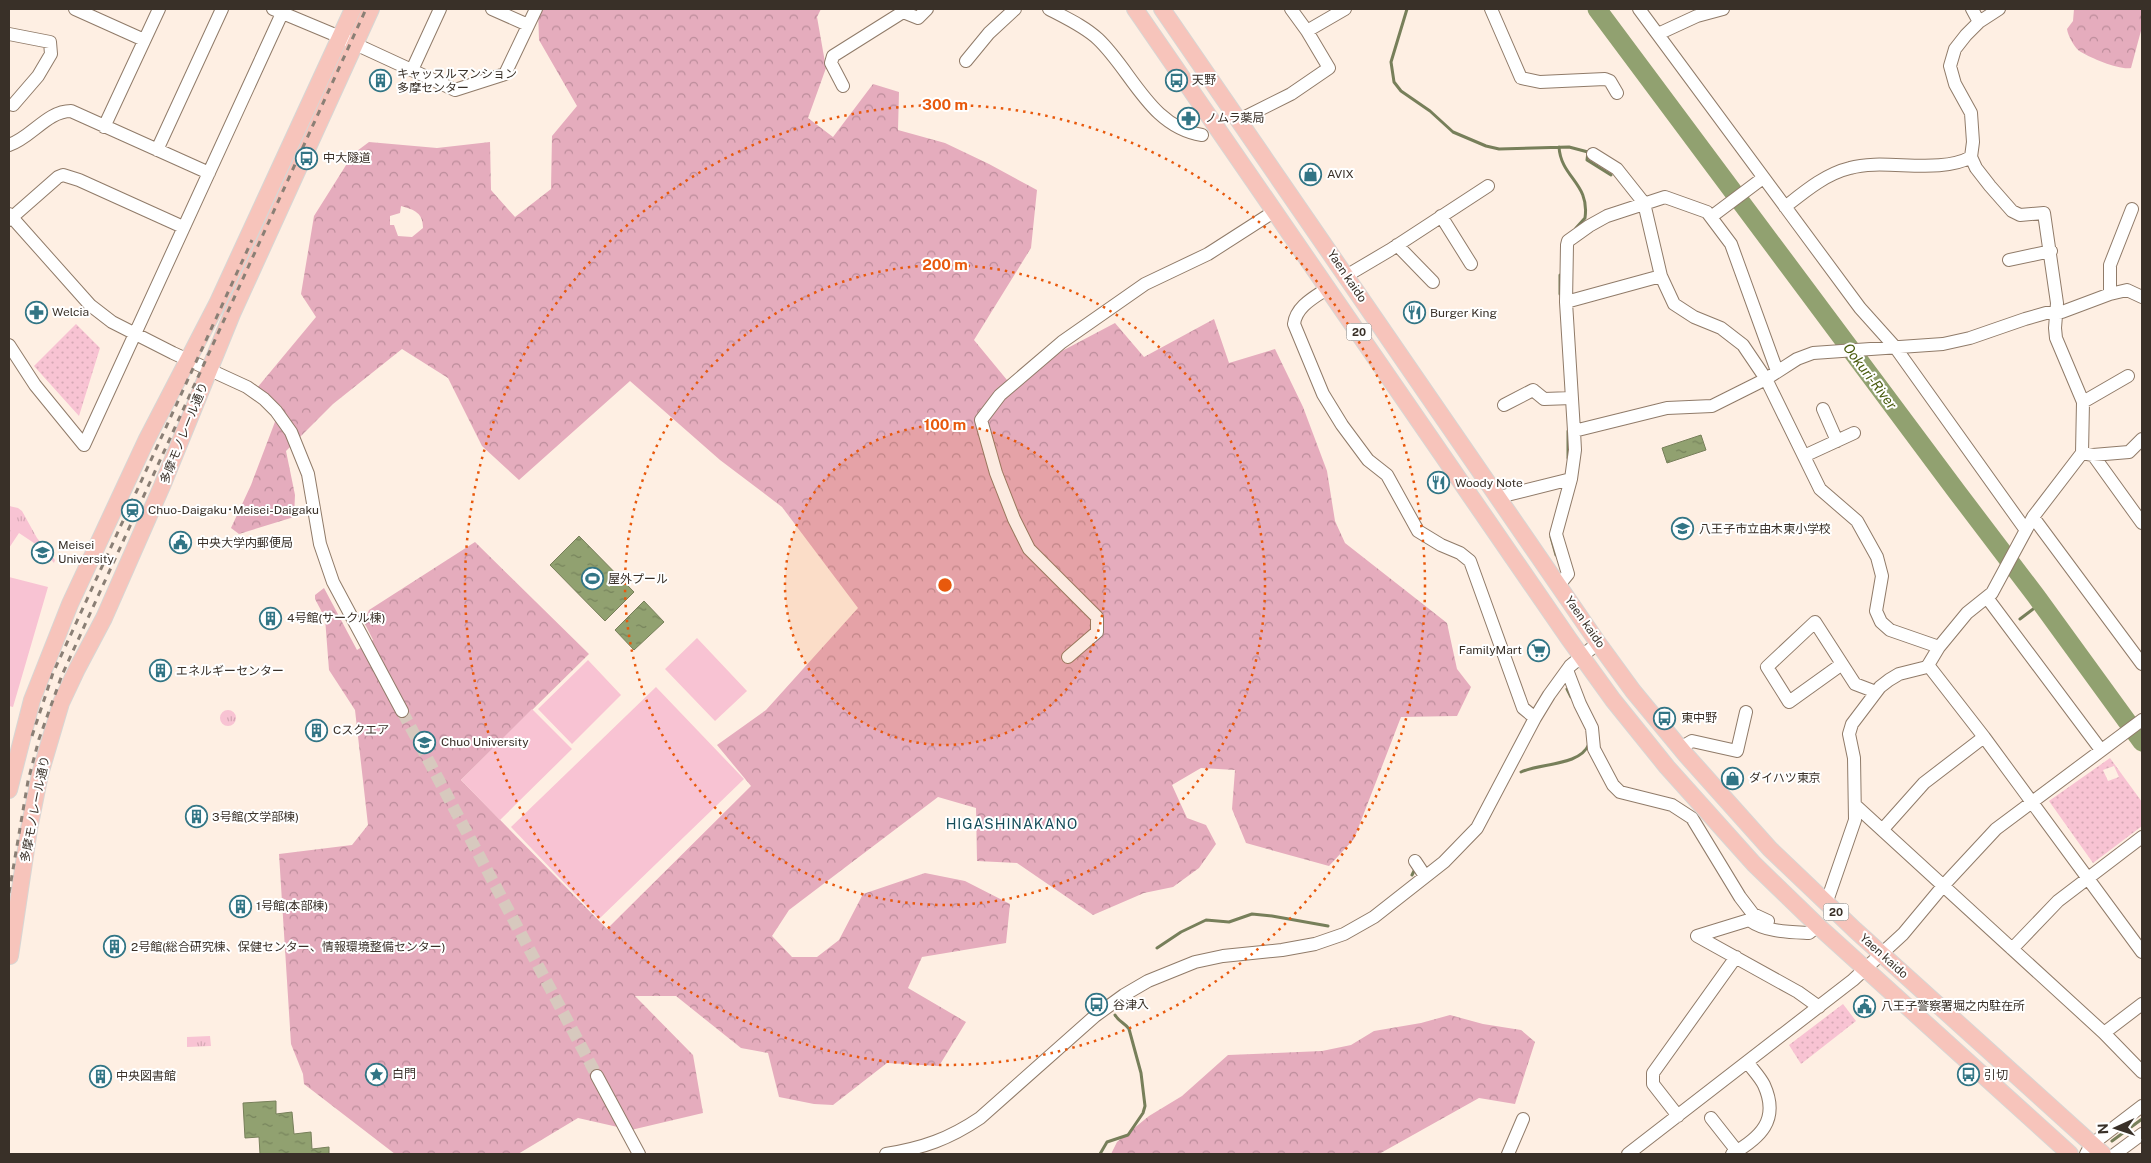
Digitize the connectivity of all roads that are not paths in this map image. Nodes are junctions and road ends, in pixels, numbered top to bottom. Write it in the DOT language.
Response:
graph roads {
  1 [pos="75,9"];
  2 [pos="159,9"];
  3 [pos="222,9"];
  4 [pos="353,9"];
  5 [pos="371,9"];
  6 [pos="440,9"];
  7 [pos="492,9"];
  8 [pos="536,9"];
  9 [pos="928,9"];
  10 [pos="1015,9"];
  11 [pos="1049,9"];
  12 [pos="1135,9"];
  13 [pos="1162,9"];
  14 [pos="1291,9"];
  15 [pos="1345,9"];
  16 [pos="1491,9"];
  17 [pos="1639,9"];
  18 [pos="1723,9"];
  19 [pos="1972,9"];
  20 [pos="1998,9"];
  21 [pos="280,10"];
  22 [pos="1979,22"];
  23 [pos="528,25"];
  24 [pos="1307,31"];
  25 [pos="9,34"];
  26 [pos="1658,34"];
  27 [pos="144,40"];
  28 [pos="348,40"];
  29 [pos="966,61"];
  30 [pos="412,70"];
  31 [pos="843,86"];
  32 [pos="1617,93"];
  33 [pos="13,104"];
  34 [pos="1239,120"];
  35 [pos="104,127"];
  36 [pos="1219,129"];
  37 [pos="1202,135"];
  38 [pos="9,145"];
  39 [pos="157,150"];
  40 [pos="1593,154"];
  41 [pos="1971,157"];
  42 [pos="209,173"];
  43 [pos="1761,179"];
  44 [pos="1488,186"];
  45 [pos="1644,204"];
  46 [pos="1785,207"];
  47 [pos="2132,208"];
  48 [pos="1274,211"];
  49 [pos="1441,216"];
  50 [pos="1713,216"];
  51 [pos="10,217"];
  52 [pos="183,227"];
  53 [pos="1397,245"];
  54 [pos="2051,251"];
  55 [pos="2009,260"];
  56 [pos="1471,264"];
  57 [pos="1346,276"];
  58 [pos="1661,276"];
  59 [pos="1433,282"];
  60 [pos="1328,288"];
  61 [pos="2110,294"];
  62 [pos="2142,297"];
  63 [pos="1363,301"];
  64 [pos="1566,302"];
  65 [pos="2056,312"];
  66 [pos="1351,320"];
  67 [pos="135,335"];
  68 [pos="9,345"];
  69 [pos="1892,347"];
  70 [pos="188,360"];
  71 [pos="210,369"];
  72 [pos="1777,371"];
  73 [pos="2128,376"];
  74 [pos="1766,379"];
  75 [pos="1572,398"];
  76 [pos="2083,402"];
  77 [pos="1504,405"];
  78 [pos="1822,409"];
  79 [pos="1574,431"];
  80 [pos="1854,432"];
  81 [pos="2142,439"];
  82 [pos="1837,440"];
  83 [pos="2087,454"];
  84 [pos="1804,456"];
  85 [pos="1571,480"];
  86 [pos="1499,497"];
  87 [pos="2033,517"];
  88 [pos="2142,523"];
  89 [pos="2024,531"];
  90 [pos="1559,585"];
  91 [pos="1991,595"];
  92 [pos="1598,642"];
  93 [pos="1939,647"];
  94 [pos="1581,656"];
  95 [pos="1068,657"];
  96 [pos="1842,664"];
  97 [pos="2142,664"];
  98 [pos="1928,665"];
  99 [pos="1568,670"];
  100 [pos="1876,692"];
  101 [pos="402,711"];
  102 [pos="1746,712"];
  103 [pos="1535,718"];
  104 [pos="2142,720"];
  105 [pos="1984,737"];
  106 [pos="2105,747"];
  107 [pos="1680,748"];
  108 [pos="9,790"];
  109 [pos="2031,802"];
  110 [pos="1855,805"];
  111 [pos="1716,823"];
  112 [pos="1883,829"];
  113 [pos="1703,834"];
  114 [pos="2142,837"];
  115 [pos="1415,861"];
  116 [pos="1425,876"];
  117 [pos="2088,878"];
  118 [pos="1943,886"];
  119 [pos="1826,904"];
  120 [pos="1768,921"];
  121 [pos="1818,926"];
  122 [pos="2012,949"];
  123 [pos="2142,952"];
  124 [pos="1882,954"];
  125 [pos="10,956"];
  126 [pos="1736,958"];
  127 [pos="1866,969"];
  128 [pos="2142,1004"];
  129 [pos="1819,1007"];
  130 [pos="2104,1033"];
  131 [pos="1748,1063"];
  132 [pos="2142,1072"];
  133 [pos="598,1076"];
  134 [pos="2142,1106"];
  135 [pos="1678,1116"];
  136 [pos="1711,1118"];
  137 [pos="1523,1119"];
  138 [pos="2142,1134"];
  139 [pos="2093,1151"];
  140 [pos="1735,1153"];
  141 [pos="639,1154"];
  142 [pos="886,1154"];
  143 [pos="1508,1154"];
  144 [pos="1628,1154"];
  145 [pos="2070,1154"];
  146 [pos="2114,1154"];
  1 -- 27 [label="street"];
  2 -- 27 [label="street"];
  3 -- 39 [label="street"];
  4 -- 28 [label="main road, 多摩モノレール通り"];
  5 -- 28 [label="main road, 多摩モノレール通り"];
  6 -- 30 [label="street"];
  7 -- 23 [label="street"];
  8 -- 23 [label="street"];
  9 -- 31 [label="street"];
  10 -- 29 [label="street"];
  11 -- 37 [label="street"];
  12 -- 36 [label="main road, Yaen kaido / 20"];
  13 -- 34 [label="main road, Yaen kaido / 20"];
  14 -- 24 [label="street"];
  15 -- 24 [label="street"];
  16 -- 32 [label="street"];
  17 -- 26 [label="street"];
  18 -- 26 [label="street"];
  19 -- 22 [label="street"];
  20 -- 22 [label="street"];
  21 -- 28 [label="street"];
  21 -- 42 [label="street"];
  22 -- 41 [label="street"];
  23 -- 30 [label="street"];
  24 -- 34 [label="street"];
  25 -- 33 [label="street"];
  26 -- 43 [label="street"];
  27 -- 35 [label="street"];
  28 -- 30 [label="street"];
  28 -- 70 [label="main road, 多摩モノレール通り"];
  28 -- 71 [label="main road, 多摩モノレール通り"];
  34 -- 36 [label="main road"];
  34 -- 57 [label="main road, Yaen kaido / 20"];
  35 -- 38 [label="street"];
  35 -- 39 [label="street"];
  36 -- 48 [label="main road, Yaen kaido / 20"];
  39 -- 42 [label="street"];
  40 -- 45 [label="street"];
  41 -- 46 [label="street"];
  41 -- 54 [label="street"];
  42 -- 52 [label="street"];
  43 -- 46 [label="street"];
  43 -- 50 [label="street"];
  44 -- 49 [label="street"];
  45 -- 50 [label="street"];
  45 -- 58 [label="street"];
  45 -- 64 [label="street"];
  46 -- 69 [label="street"];
  47 -- 61 [label="street"];
  48 -- 60 [label="main road, Yaen kaido / 20"];
  48 -- 95 [label="street"];
  49 -- 53 [label="street"];
  49 -- 56 [label="street"];
  50 -- 72 [label="street"];
  51 -- 52 [label="street"];
  51 -- 67 [label="street"];
  52 -- 67 [label="street"];
  53 -- 57 [label="street"];
  53 -- 59 [label="street"];
  54 -- 55 [label="street"];
  54 -- 65 [label="street"];
  57 -- 60 [label="main road"];
  57 -- 63 [label="main road, Yaen kaido / 20"];
  58 -- 64 [label="street"];
  58 -- 74 [label="street"];
  60 -- 66 [label="main road, Yaen kaido / 20"];
  60 -- 103 [label="street"];
  61 -- 62 [label="street"];
  61 -- 65 [label="street"];
  63 -- 66 [label="main road"];
  63 -- 86 [label="main road, Yaen kaido / 20"];
  64 -- 75 [label="street"];
  65 -- 69 [label="street"];
  65 -- 76 [label="street"];
  66 -- 94 [label="main road, Yaen kaido / 20"];
  67 -- 68 [label="street"];
  67 -- 70 [label="street"];
  69 -- 72 [label="street"];
  69 -- 89 [label="street"];
  70 -- 71 [label="street"];
  70 -- 108 [label="main road, 多摩モノレール通り"];
  71 -- 101 [label="street"];
  71 -- 125 [label="main road, 多摩モノレール通り"];
  72 -- 74 [label="street"];
  73 -- 76 [label="street"];
  74 -- 79 [label="street"];
  74 -- 84 [label="street"];
  75 -- 77 [label="street"];
  75 -- 79 [label="street"];
  76 -- 83 [label="street"];
  78 -- 82 [label="street"];
  79 -- 85 [label="street"];
  80 -- 82 [label="street"];
  81 -- 83 [label="street"];
  82 -- 84 [label="street"];
  83 -- 87 [label="street"];
  83 -- 88 [label="street"];
  84 -- 93 [label="street"];
  85 -- 86 [label="street"];
  85 -- 90 [label="street"];
  86 -- 90 [label="main road, Yaen kaido / 20"];
  87 -- 89 [label="street"];
  87 -- 97 [label="street"];
  89 -- 91 [label="street"];
  90 -- 92 [label="main road, Yaen kaido / 20"];
  91 -- 93 [label="street"];
  91 -- 106 [label="street"];
  92 -- 94 [label="street"];
  92 -- 107 [label="main road, Yaen kaido / 20"];
  93 -- 98 [label="street"];
  94 -- 99 [label="street"];
  94 -- 111 [label="main road, Yaen kaido / 20"];
  96 -- 96 [label="street"];
  96 -- 100 [label="street"];
  98 -- 100 [label="street"];
  98 -- 105 [label="street"];
  99 -- 103 [label="street"];
  99 -- 113 [label="street"];
  100 -- 110 [label="street"];
  102 -- 107 [label="street"];
  103 -- 116 [label="street"];
  104 -- 106 [label="street"];
  105 -- 109 [label="street"];
  105 -- 112 [label="street"];
  106 -- 109 [label="street"];
  107 -- 119 [label="main road, Yaen kaido / 20"];
  109 -- 117 [label="street"];
  109 -- 118 [label="street"];
  110 -- 112 [label="street"];
  110 -- 119 [label="street"];
  111 -- 113 [label="street"];
  111 -- 121 [label="main road, Yaen kaido / 20"];
  112 -- 118 [label="street"];
  113 -- 120 [label="street"];
  114 -- 117 [label="street"];
  115 -- 116 [label="street"];
  116 -- 142 [label="street"];
  117 -- 122 [label="street"];
  117 -- 123 [label="street"];
  118 -- 122 [label="street"];
  118 -- 124 [label="street"];
  119 -- 124 [label="main road, Yaen kaido / 20"];
  121 -- 126 [label="street"];
  121 -- 127 [label="main road, Yaen kaido / 20"];
  122 -- 130 [label="street"];
  124 -- 127 [label="street"];
  124 -- 139 [label="main road, Yaen kaido / 20"];
  126 -- 129 [label="street"];
  126 -- 135 [label="street"];
  127 -- 129 [label="street"];
  127 -- 145 [label="main road, Yaen kaido / 20"];
  128 -- 130 [label="street"];
  129 -- 131 [label="street"];
  130 -- 132 [label="street"];
  131 -- 135 [label="street"];
  131 -- 140 [label="street"];
  133 -- 141 [label="street"];
  134 -- 139 [label="street"];
  135 -- 144 [label="street"];
  136 -- 140 [label="street"];
  137 -- 143 [label="street"];
  138 -- 146 [label="street"];
}
